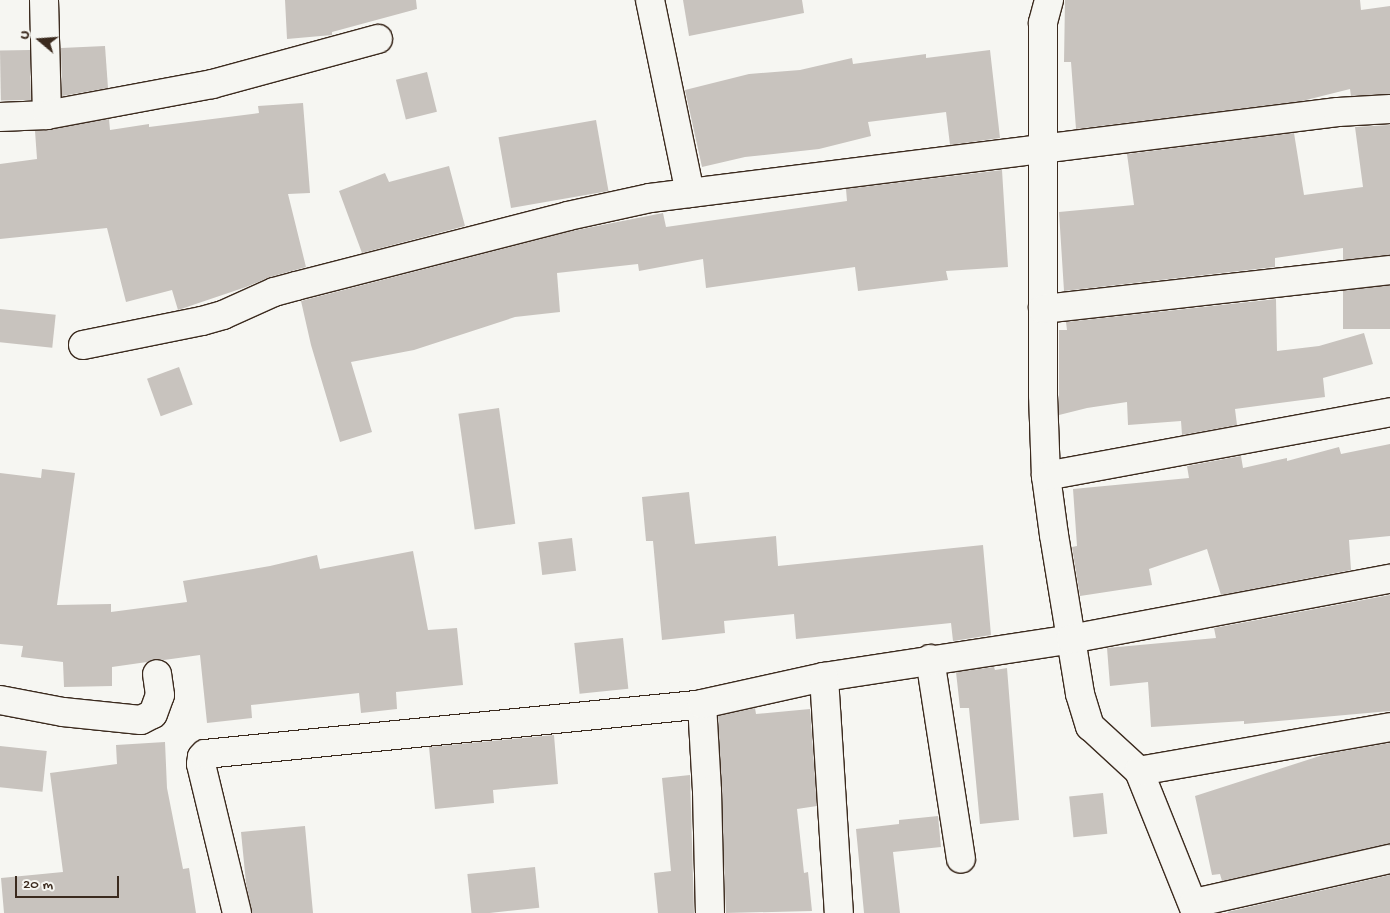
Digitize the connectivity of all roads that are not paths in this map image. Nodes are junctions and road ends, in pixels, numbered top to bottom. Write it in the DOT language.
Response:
graph roads {
  1 [pos="44,0"];
  2 [pos="650,0"];
  3 [pos="1049,0"];
  4 [pos="378,39"];
  5 [pos="1390,109"];
  6 [pos="47,114"];
  7 [pos="0,117"];
  8 [pos="1043,148"];
  9 [pos="690,193"];
  10 [pos="1390,270"];
  11 [pos="1043,309"];
  12 [pos="83,345"];
  13 [pos="1390,412"];
  14 [pos="1046,476"];
  15 [pos="1390,579"];
  16 [pos="1071,639"];
  17 [pos="930,659"];
  18 [pos="157,674"];
  19 [pos="824,677"];
  20 [pos="0,700"];
  21 [pos="702,704"];
  22 [pos="1390,727"];
  23 [pos="1139,771"];
  24 [pos="961,859"];
  25 [pos="1390,859"];
  26 [pos="1195,908"];
  27 [pos="237,913"];
  28 [pos="710,913"];
  29 [pos="839,913"];
  1 -- 6 [label="street"];
  2 -- 9 [label="street"];
  3 -- 8 [label="street"];
  4 -- 6 [label="street"];
  5 -- 8 [label="street"];
  6 -- 7 [label="street"];
  8 -- 9 [label="street"];
  8 -- 11 [label="street"];
  9 -- 12 [label="street"];
  10 -- 11 [label="street"];
  11 -- 14 [label="street"];
  13 -- 14 [label="street"];
  14 -- 16 [label="street"];
  15 -- 16 [label="street"];
  16 -- 17 [label="street"];
  16 -- 23 [label="street"];
  17 -- 19 [label="street"];
  17 -- 24 [label="street"];
  18 -- 20 [label="street"];
  19 -- 21 [label="street"];
  19 -- 29 [label="street"];
  21 -- 27 [label="street"];
  21 -- 28 [label="street"];
  22 -- 23 [label="street"];
  23 -- 26 [label="street"];
  25 -- 26 [label="street"];
}
